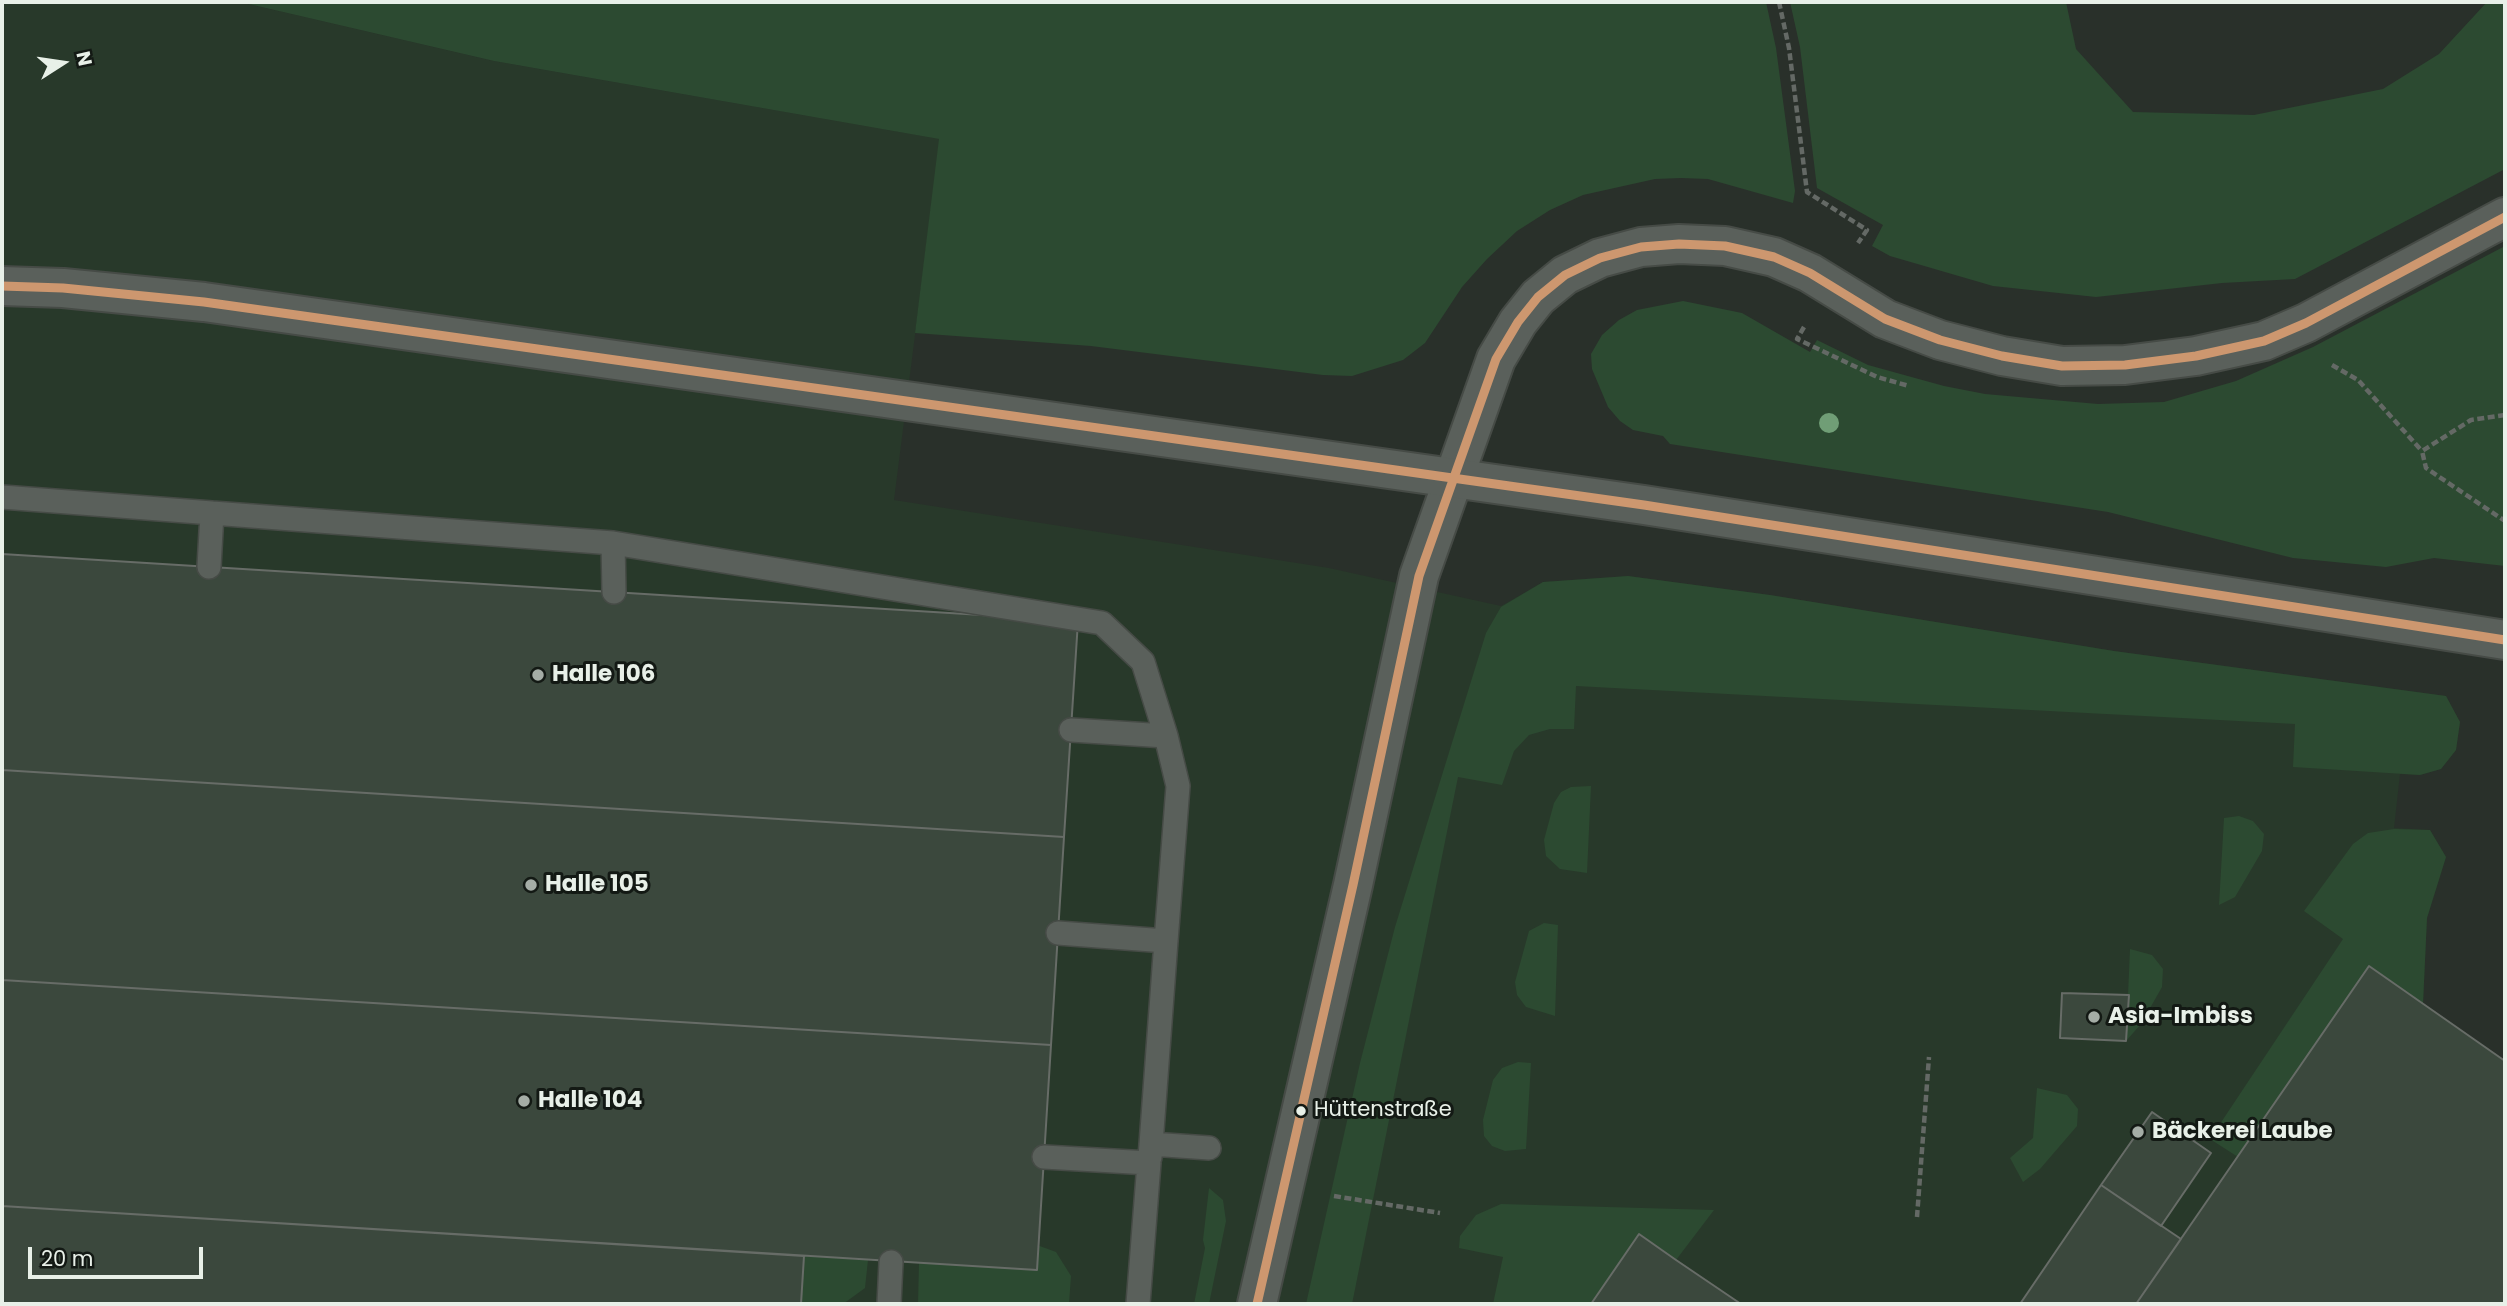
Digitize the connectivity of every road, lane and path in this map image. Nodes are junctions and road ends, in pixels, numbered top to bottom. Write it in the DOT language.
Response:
graph roads {
  1 [pos="1779,2"];
  2 [pos="2505,217"];
  3 [pos="1854,250"];
  4 [pos="2,286"];
  5 [pos="2326,362"];
  6 [pos="2505,415"];
  7 [pos="2422,451"];
  8 [pos="1452,479"];
  9 [pos="2,497"];
  10 [pos="212,513"];
  11 [pos="2505,521"];
  12 [pos="614,543"];
  13 [pos="209,567"];
  14 [pos="614,592"];
  15 [pos="2505,640"];
  16 [pos="1071,730"];
  17 [pos="1166,736"];
  18 [pos="1058,933"];
  19 [pos="1166,941"];
  20 [pos="1929,1057"];
  21 [pos="1209,1148"];
  22 [pos="1150,1154"];
  23 [pos="1044,1157"];
  24 [pos="1322,1193"];
  25 [pos="1440,1213"];
  26 [pos="1917,1217"];
  27 [pos="891,1262"];
  28 [pos="889,1304"];
  29 [pos="1138,1304"];
  30 [pos="1257,1304"];
  1 -- 3 [label="path"];
  2 -- 8 [label="main road"];
  4 -- 8 [label="main road"];
  5 -- 7 [label="path"];
  6 -- 7 [label="path"];
  7 -- 11 [label="path"];
  8 -- 15 [label="main road"];
  8 -- 30 [label="main road"];
  9 -- 10 [label="lane"];
  10 -- 12 [label="lane"];
  10 -- 13 [label="lane"];
  12 -- 14 [label="lane"];
  12 -- 17 [label="lane"];
  16 -- 17 [label="lane"];
  17 -- 19 [label="lane"];
  18 -- 19 [label="lane"];
  19 -- 22 [label="lane"];
  20 -- 26 [label="path"];
  21 -- 22 [label="lane"];
  22 -- 23 [label="lane"];
  22 -- 29 [label="lane"];
  24 -- 25 [label="path"];
  27 -- 28 [label="lane"];
}
